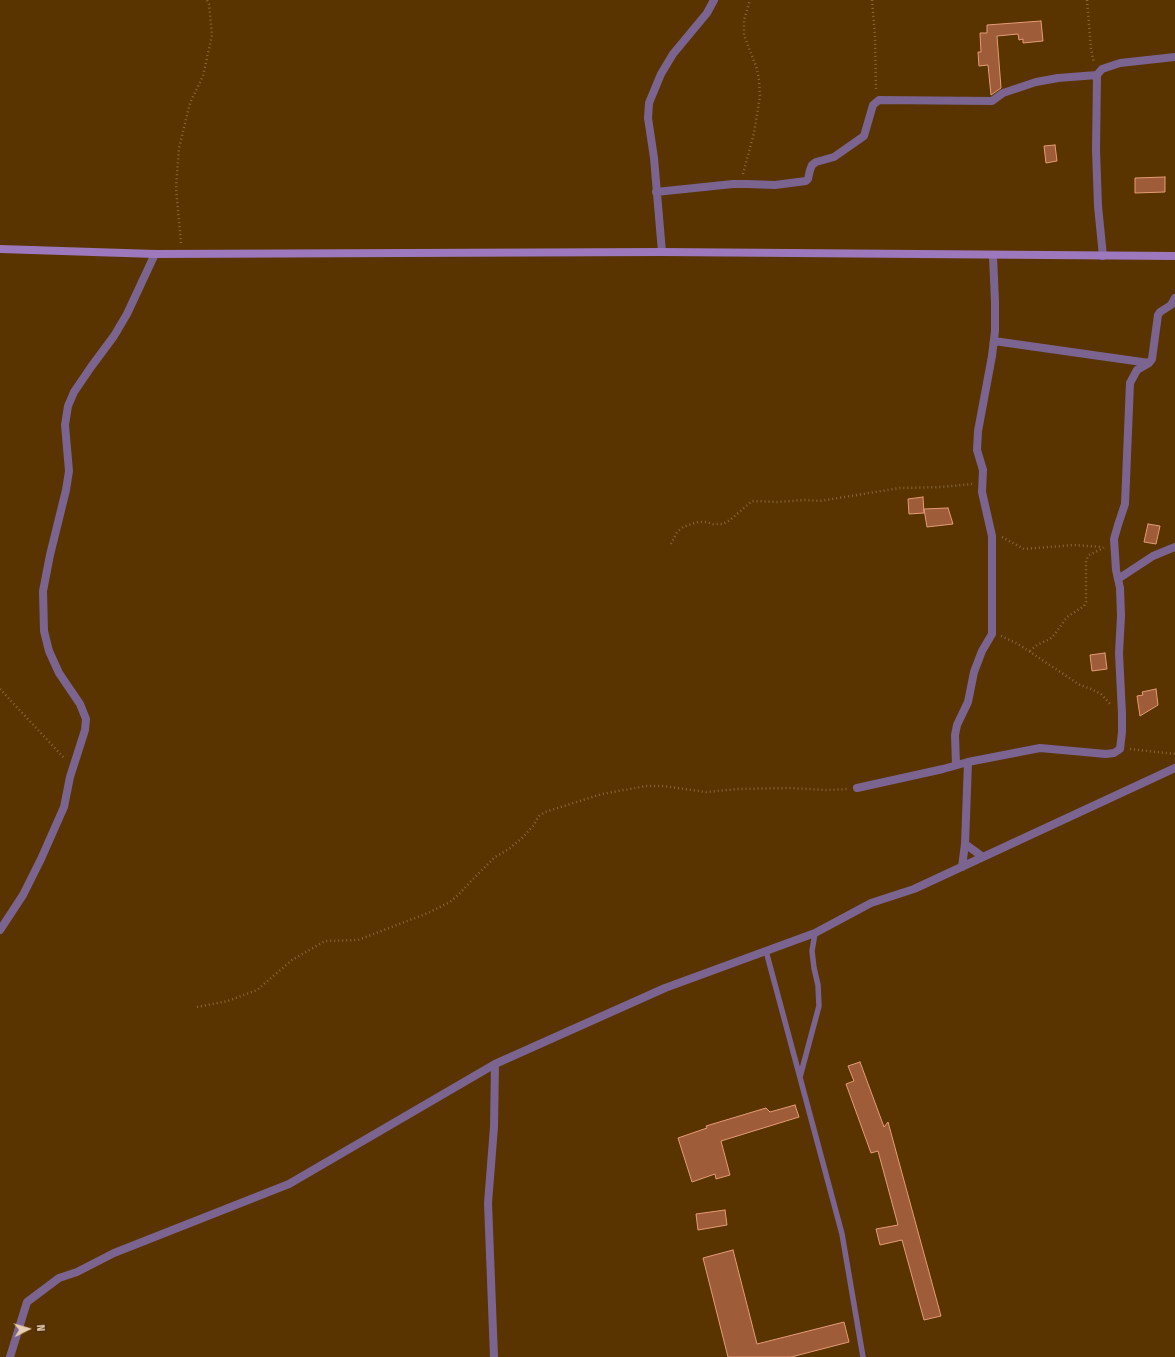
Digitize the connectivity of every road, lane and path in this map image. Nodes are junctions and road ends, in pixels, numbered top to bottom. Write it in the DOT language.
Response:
graph roads {
  1 [pos="207,0"];
  2 [pos="714,0"];
  3 [pos="750,0"];
  4 [pos="872,0"];
  5 [pos="1087,0"];
  6 [pos="1175,57"];
  7 [pos="1097,75"];
  8 [pos="876,101"];
  9 [pos="740,184"];
  10 [pos="656,192"];
  11 [pos="0,249"];
  12 [pos="662,252"];
  13 [pos="155,254"];
  14 [pos="182,254"];
  15 [pos="993,256"];
  16 [pos="1103,256"];
  17 [pos="1175,256"];
  18 [pos="1175,298"];
  19 [pos="994,341"];
  20 [pos="1149,363"];
  21 [pos="982,483"];
  22 [pos="991,532"];
  23 [pos="671,544"];
  24 [pos="1175,547"];
  25 [pos="1118,579"];
  26 [pos="992,634"];
  27 [pos="1030,651"];
  28 [pos="0,689"];
  29 [pos="1122,714"];
  30 [pos="1120,749"];
  31 [pos="1175,754"];
  32 [pos="968,762"];
  33 [pos="956,766"];
  34 [pos="73,768"];
  35 [pos="1175,768"];
  36 [pos="857,788"];
  37 [pos="965,844"];
  38 [pos="983,857"];
  39 [pos="962,867"];
  40 [pos="0,930"];
  41 [pos="815,933"];
  42 [pos="766,951"];
  43 [pos="197,1007"];
  44 [pos="495,1064"];
  45 [pos="800,1079"];
  46 [pos="10,1357"];
  47 [pos="494,1357"];
  48 [pos="863,1357"];
  1 -- 14 [label="path"];
  2 -- 10 [label="street"];
  3 -- 9 [label="path"];
  4 -- 8 [label="path"];
  5 -- 7 [label="path"];
  6 -- 7 [label="street"];
  7 -- 8 [label="street"];
  7 -- 16 [label="street"];
  8 -- 9 [label="street"];
  9 -- 10 [label="street"];
  10 -- 12 [label="street"];
  11 -- 13 [label="main road"];
  12 -- 14 [label="main road"];
  12 -- 15 [label="main road"];
  13 -- 14 [label="main road"];
  13 -- 34 [label="street"];
  15 -- 16 [label="main road"];
  15 -- 19 [label="street"];
  16 -- 17 [label="main road"];
  18 -- 20 [label="street"];
  19 -- 20 [label="street"];
  19 -- 21 [label="street"];
  20 -- 25 [label="street"];
  21 -- 22 [label="street"];
  21 -- 23 [label="path"];
  22 -- 26 [label="street"];
  22 -- 27 [label="path"];
  24 -- 25 [label="street"];
  25 -- 29 [label="street"];
  26 -- 27 [label="path"];
  26 -- 33 [label="street"];
  27 -- 29 [label="path"];
  28 -- 34 [label="path"];
  29 -- 30 [label="street"];
  30 -- 31 [label="path"];
  30 -- 32 [label="street"];
  32 -- 33 [label="street"];
  32 -- 37 [label="street"];
  33 -- 36 [label="street"];
  34 -- 40 [label="street"];
  35 -- 38 [label="street"];
  36 -- 43 [label="path"];
  37 -- 38 [label="street"];
  37 -- 39 [label="street"];
  38 -- 39 [label="street"];
  39 -- 41 [label="street"];
  41 -- 42 [label="street"];
  41 -- 45 [label="lane"];
  42 -- 44 [label="street"];
  42 -- 45 [label="lane"];
  44 -- 46 [label="street"];
  44 -- 47 [label="street"];
  45 -- 48 [label="lane"];
}
